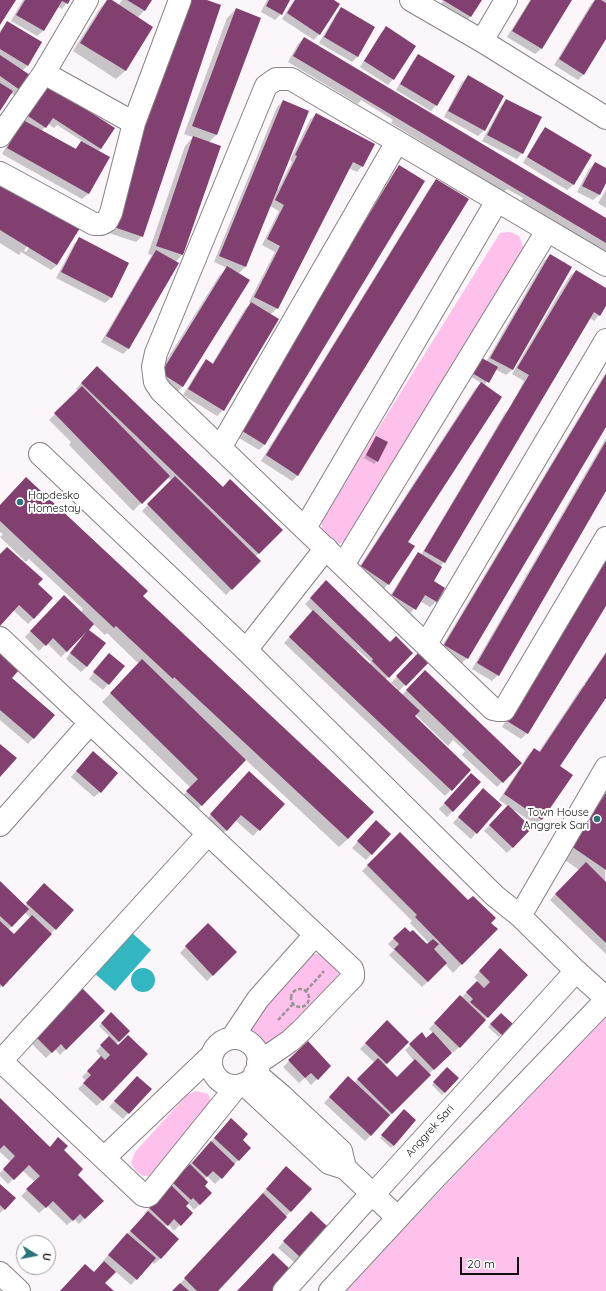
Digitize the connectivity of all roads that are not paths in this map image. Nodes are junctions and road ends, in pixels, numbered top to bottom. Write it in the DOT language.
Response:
graph roads {
  1 [pos="87,0"];
  2 [pos="180,0"];
  3 [pos="411,0"];
  4 [pos="506,0"];
  5 [pos="482,41"];
  6 [pos="44,73"];
  7 [pos="604,111"];
  8 [pos="134,123"];
  9 [pos="0,136"];
  10 [pos="397,142"];
  11 [pos="0,173"];
  12 [pos="497,201"];
  13 [pos="547,230"];
  14 [pos="606,266"];
  15 [pos="606,340"];
  16 [pos="220,448"];
  17 [pos="40,454"];
  18 [pos="305,528"];
  19 [pos="606,538"];
  20 [pos="326,548"];
  21 [pos="343,565"];
  22 [pos="0,638"];
  23 [pos="426,644"];
  24 [pos="246,650"];
  25 [pos="90,723"];
  26 [pos="606,768"];
  27 [pos="0,825"];
  28 [pos="208,834"];
  29 [pos="520,916"];
  30 [pos="316,935"];
  31 [pos="576,971"];
  32 [pos="606,999"];
  33 [pos="232,1038"];
  34 [pos="212,1055"];
  35 [pos="0,1060"];
  36 [pos="249,1076"];
  37 [pos="104,1158"];
  38 [pos="372,1194"];
  39 [pos="398,1218"];
  40 [pos="0,1273"];
  41 [pos="20,1291"];
  42 [pos="284,1291"];
  43 [pos="330,1291"];
  1 -- 6 [label="street"];
  2 -- 8 [label="street"];
  3 -- 5 [label="street"];
  4 -- 5 [label="street"];
  5 -- 7 [label="street"];
  6 -- 8 [label="street"];
  6 -- 9 [label="street"];
  8 -- 11 [label="street"];
  10 -- 12 [label="street"];
  10 -- 16 [label="street"];
  10 -- 16 [label="street"];
  12 -- 13 [label="street"];
  12 -- 18 [label="street"];
  13 -- 14 [label="street"];
  13 -- 21 [label="street"];
  15 -- 23 [label="street"];
  16 -- 18 [label="street"];
  17 -- 24 [label="street"];
  18 -- 20 [label="street"];
  19 -- 23 [label="street"];
  20 -- 21 [label="street"];
  20 -- 24 [label="street"];
  21 -- 23 [label="street"];
  22 -- 25 [label="street"];
  24 -- 29 [label="street"];
  25 -- 27 [label="street"];
  25 -- 28 [label="street"];
  26 -- 29 [label="street"];
  28 -- 30 [label="street"];
  28 -- 35 [label="street"];
  29 -- 31 [label="street"];
  30 -- 33 [label="street"];
  30 -- 36 [label="street"];
  31 -- 32 [label="street"];
  31 -- 38 [label="street, Anggrek Sari"];
  32 -- 39 [label="street"];
  33 -- 34 [label="street"];
  33 -- 36 [label="street"];
  34 -- 36 [label="street"];
  34 -- 37 [label="street"];
  35 -- 37 [label="street"];
  36 -- 37 [label="street"];
  36 -- 38 [label="street"];
  38 -- 39 [label="street"];
  38 -- 42 [label="street, Anggrek Sari"];
  39 -- 43 [label="street"];
  40 -- 41 [label="street"];
}
